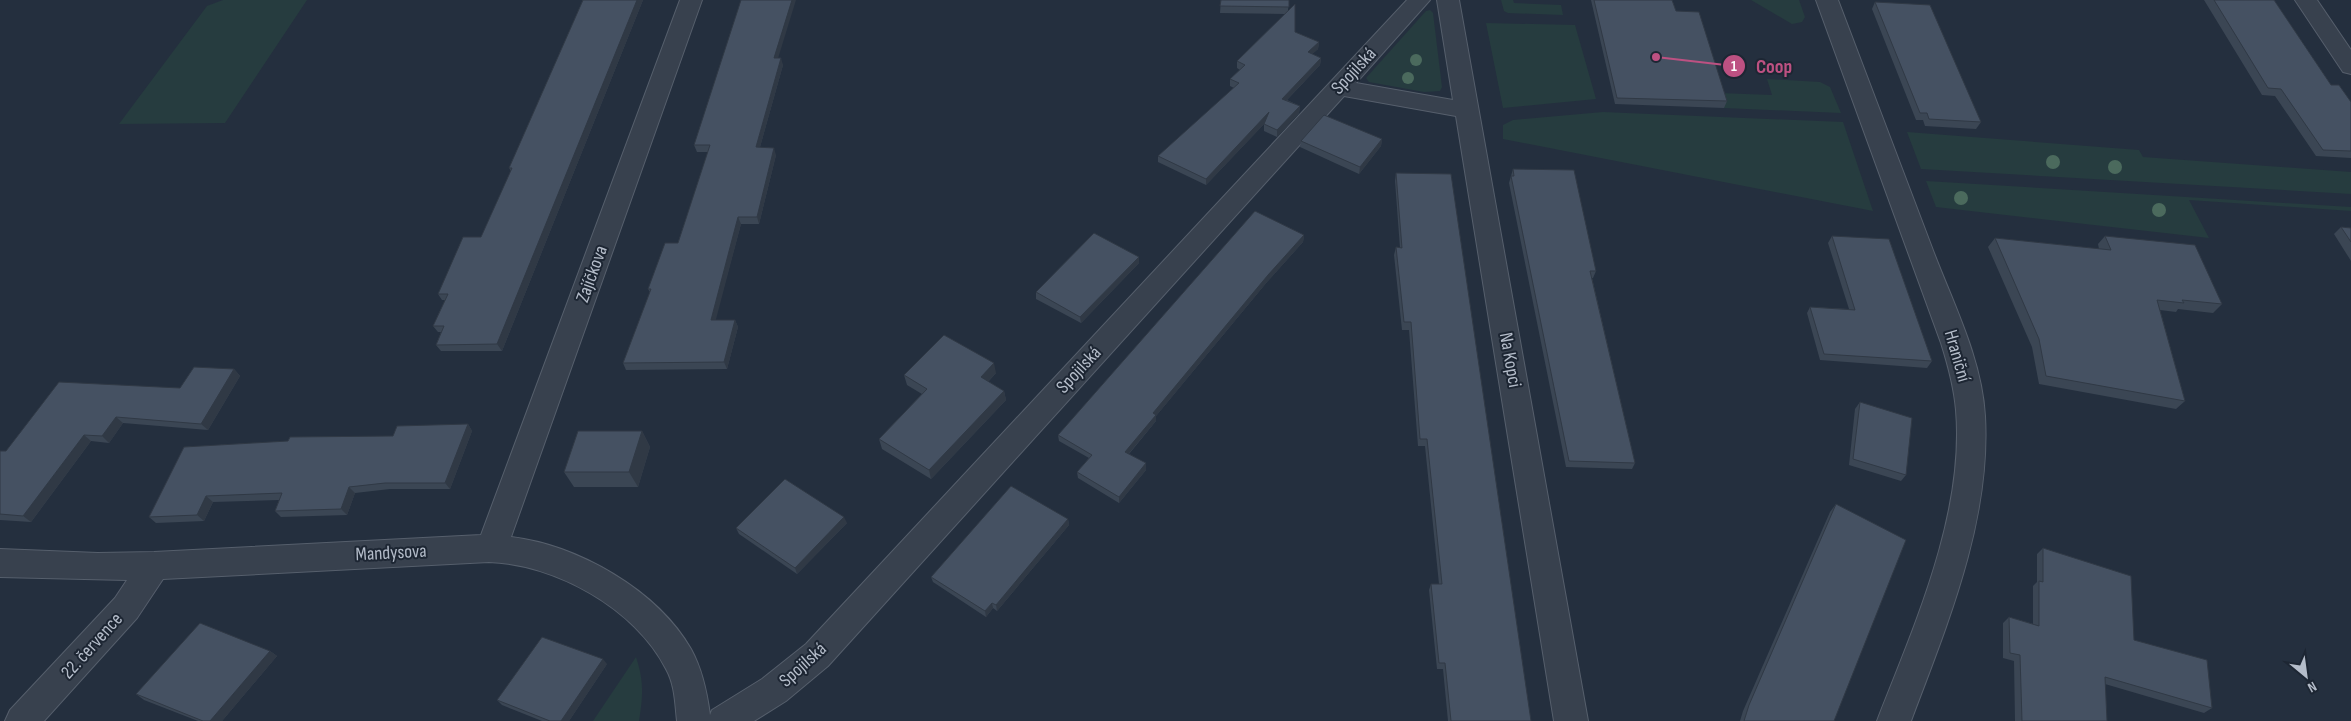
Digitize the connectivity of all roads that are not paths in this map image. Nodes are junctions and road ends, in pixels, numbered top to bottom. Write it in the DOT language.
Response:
graph roads {
  1 [pos="692,0"];
  2 [pos="1419,0"];
  3 [pos="1448,0"];
  4 [pos="1826,0"];
  5 [pos="2306,0"];
  6 [pos="2351,68"];
  7 [pos="1339,87"];
  8 [pos="1467,110"];
  9 [pos="492,548"];
  10 [pos="0,563"];
  11 [pos="154,566"];
  12 [pos="22,721"];
  13 [pos="694,721"];
  14 [pos="724,721"];
  15 [pos="1571,721"];
  16 [pos="1894,721"];
  1 -- 9 [label="street, Zajíčkova"];
  2 -- 7 [label="street, Spojilská"];
  3 -- 8 [label="street, Na Kopci"];
  4 -- 16 [label="street, Hraniční"];
  5 -- 6 [label="street"];
  7 -- 8 [label="street"];
  7 -- 14 [label="street, Spojilská"];
  8 -- 15 [label="street, Na Kopci"];
  9 -- 11 [label="street, Mandysova"];
  9 -- 13 [label="street, Mandysova"];
  10 -- 11 [label="street, Mandysova"];
  11 -- 12 [label="street, 22. července"];
}
